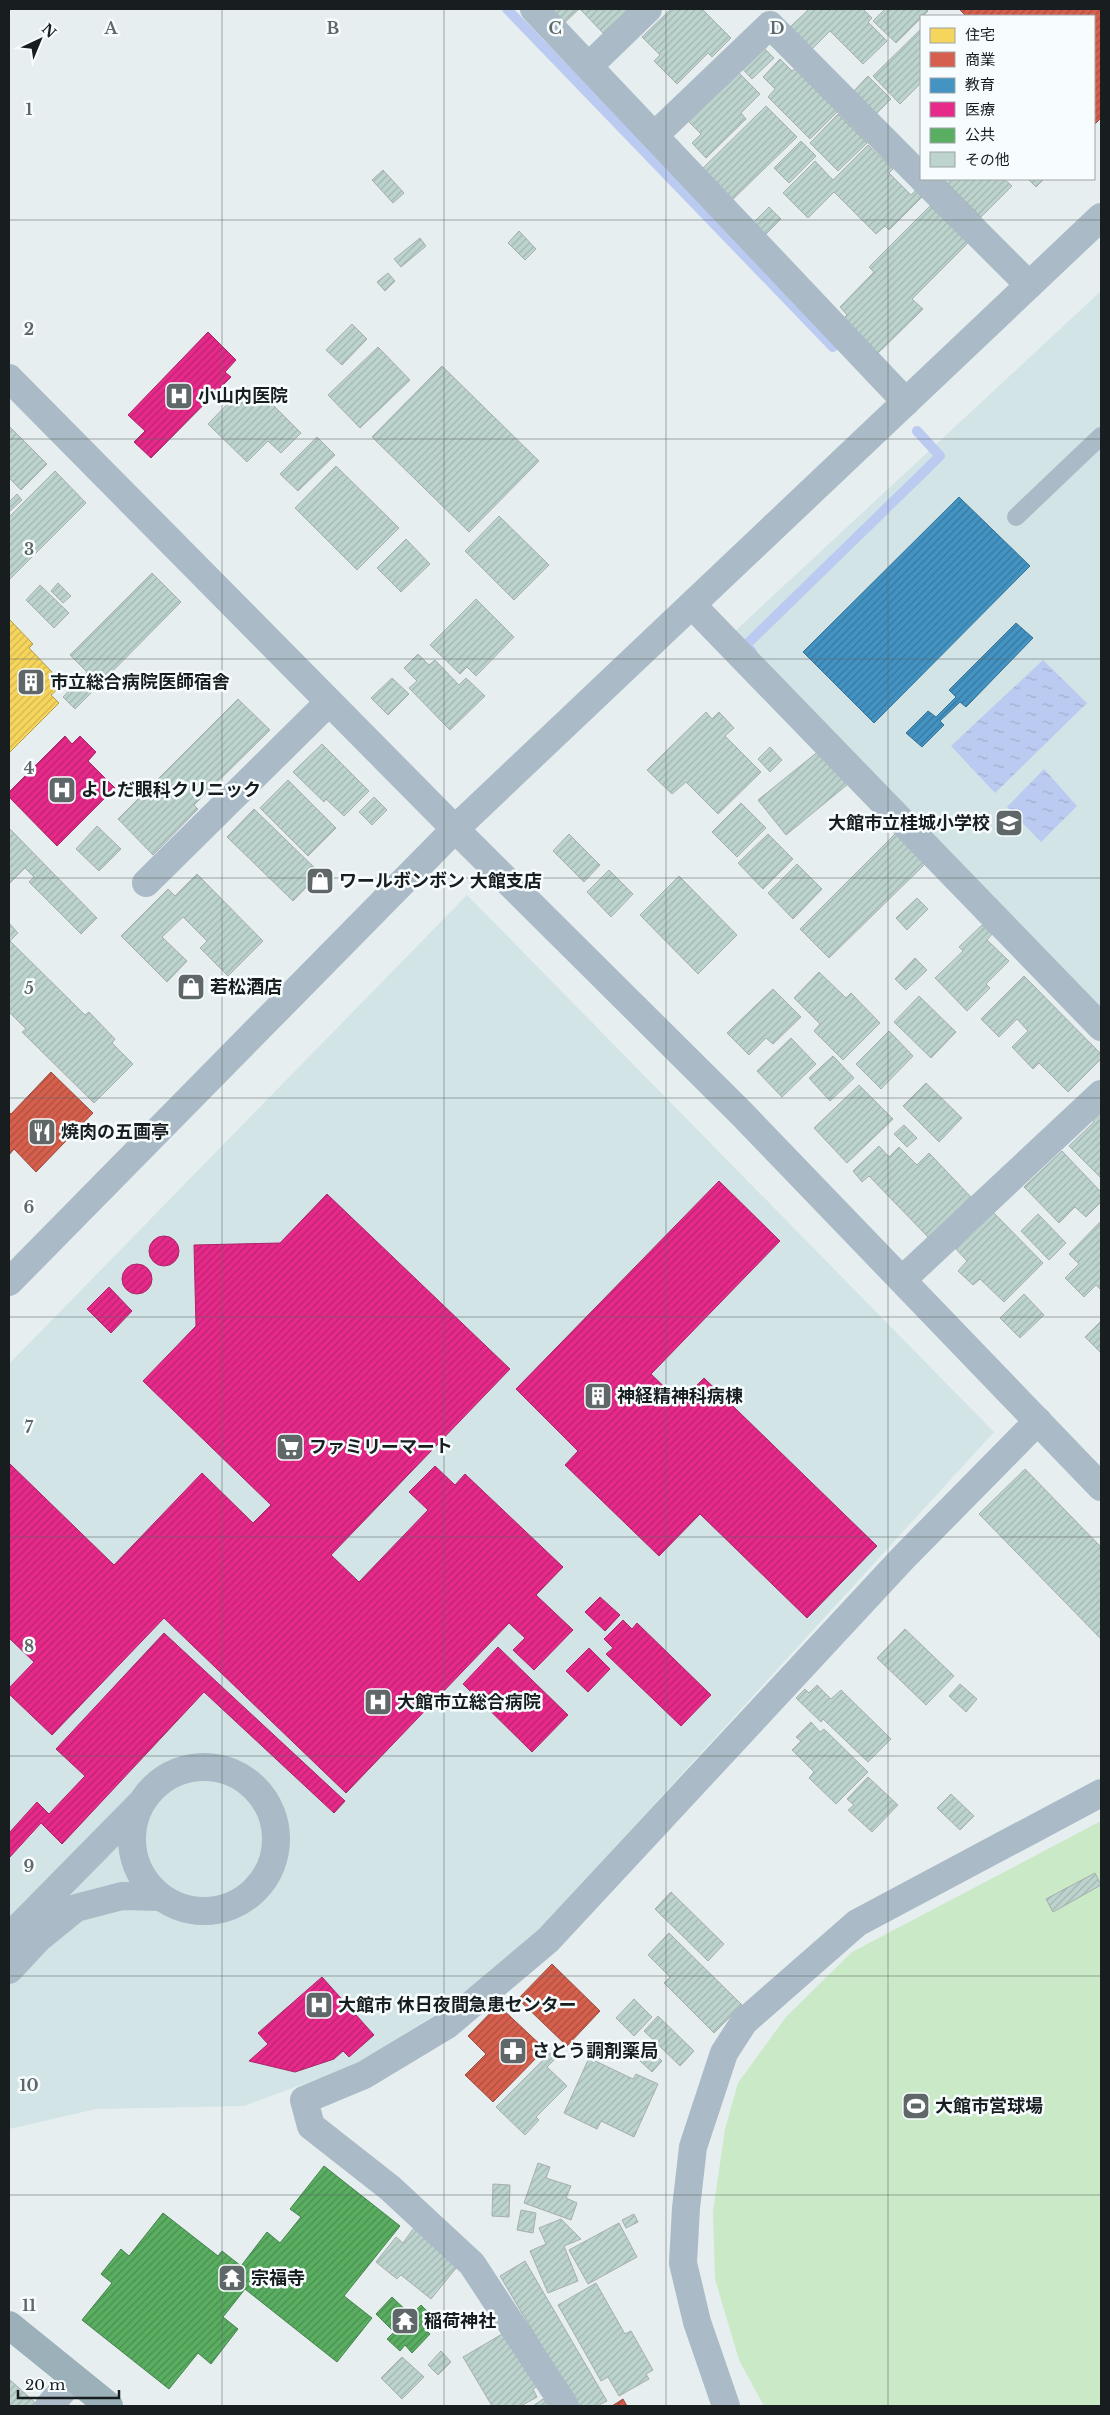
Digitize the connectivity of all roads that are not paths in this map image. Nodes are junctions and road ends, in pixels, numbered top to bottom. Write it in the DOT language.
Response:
graph roads {
  1 [pos="534,9"];
  2 [pos="648,9"];
  3 [pos="589,66"];
  4 [pos="655,135"];
  5 [pos="920,176"];
  6 [pos="924,180"];
  7 [pos="1101,217"];
  8 [pos="1029,285"];
  9 [pos="9,378"];
  10 [pos="906,402"];
  11 [pos="1101,436"];
  12 [pos="1016,517"];
  13 [pos="692,605"];
  14 [pos="329,702"];
  15 [pos="455,829"];
  16 [pos="146,884"];
  17 [pos="1101,1027"];
  18 [pos="1101,1094"];
  19 [pos="12,1270"];
  20 [pos="902,1280"];
  21 [pos="1038,1421"];
  22 [pos="1101,1487"];
  23 [pos="1101,1793"];
  24 [pos="140,1804"];
  25 [pos="160,1897"];
  26 [pos="9,1937"];
  27 [pos="9,1970"];
  28 [pos="9,2325"];
  29 [pos="74,2378"];
  30 [pos="49,2406"];
  31 [pos="109,2406"];
  32 [pos="565,2406"];
  33 [pos="726,2406"];
  1 -- 3 [label="street"];
  2 -- 3 [label="street"];
  3 -- 4 [label="street"];
  4 -- 5 [label="street"];
  4 -- 10 [label="street"];
  6 -- 8 [label="street"];
  7 -- 8 [label="street"];
  8 -- 10 [label="street"];
  9 -- 14 [label="street"];
  10 -- 13 [label="street"];
  11 -- 12 [label="lane"];
  13 -- 15 [label="street"];
  13 -- 17 [label="street"];
  14 -- 15 [label="street"];
  14 -- 16 [label="street"];
  15 -- 19 [label="street"];
  15 -- 20 [label="street"];
  18 -- 20 [label="street"];
  20 -- 21 [label="street"];
  21 -- 22 [label="street"];
  21 -- 32 [label="street"];
  23 -- 33 [label="street"];
  24 -- 25 [label="street"];
  24 -- 25 [label="street"];
  24 -- 26 [label="street"];
  25 -- 27 [label="street"];
  28 -- 29 [label="highway"];
  29 -- 30 [label="street"];
  29 -- 31 [label="highway"];
}
